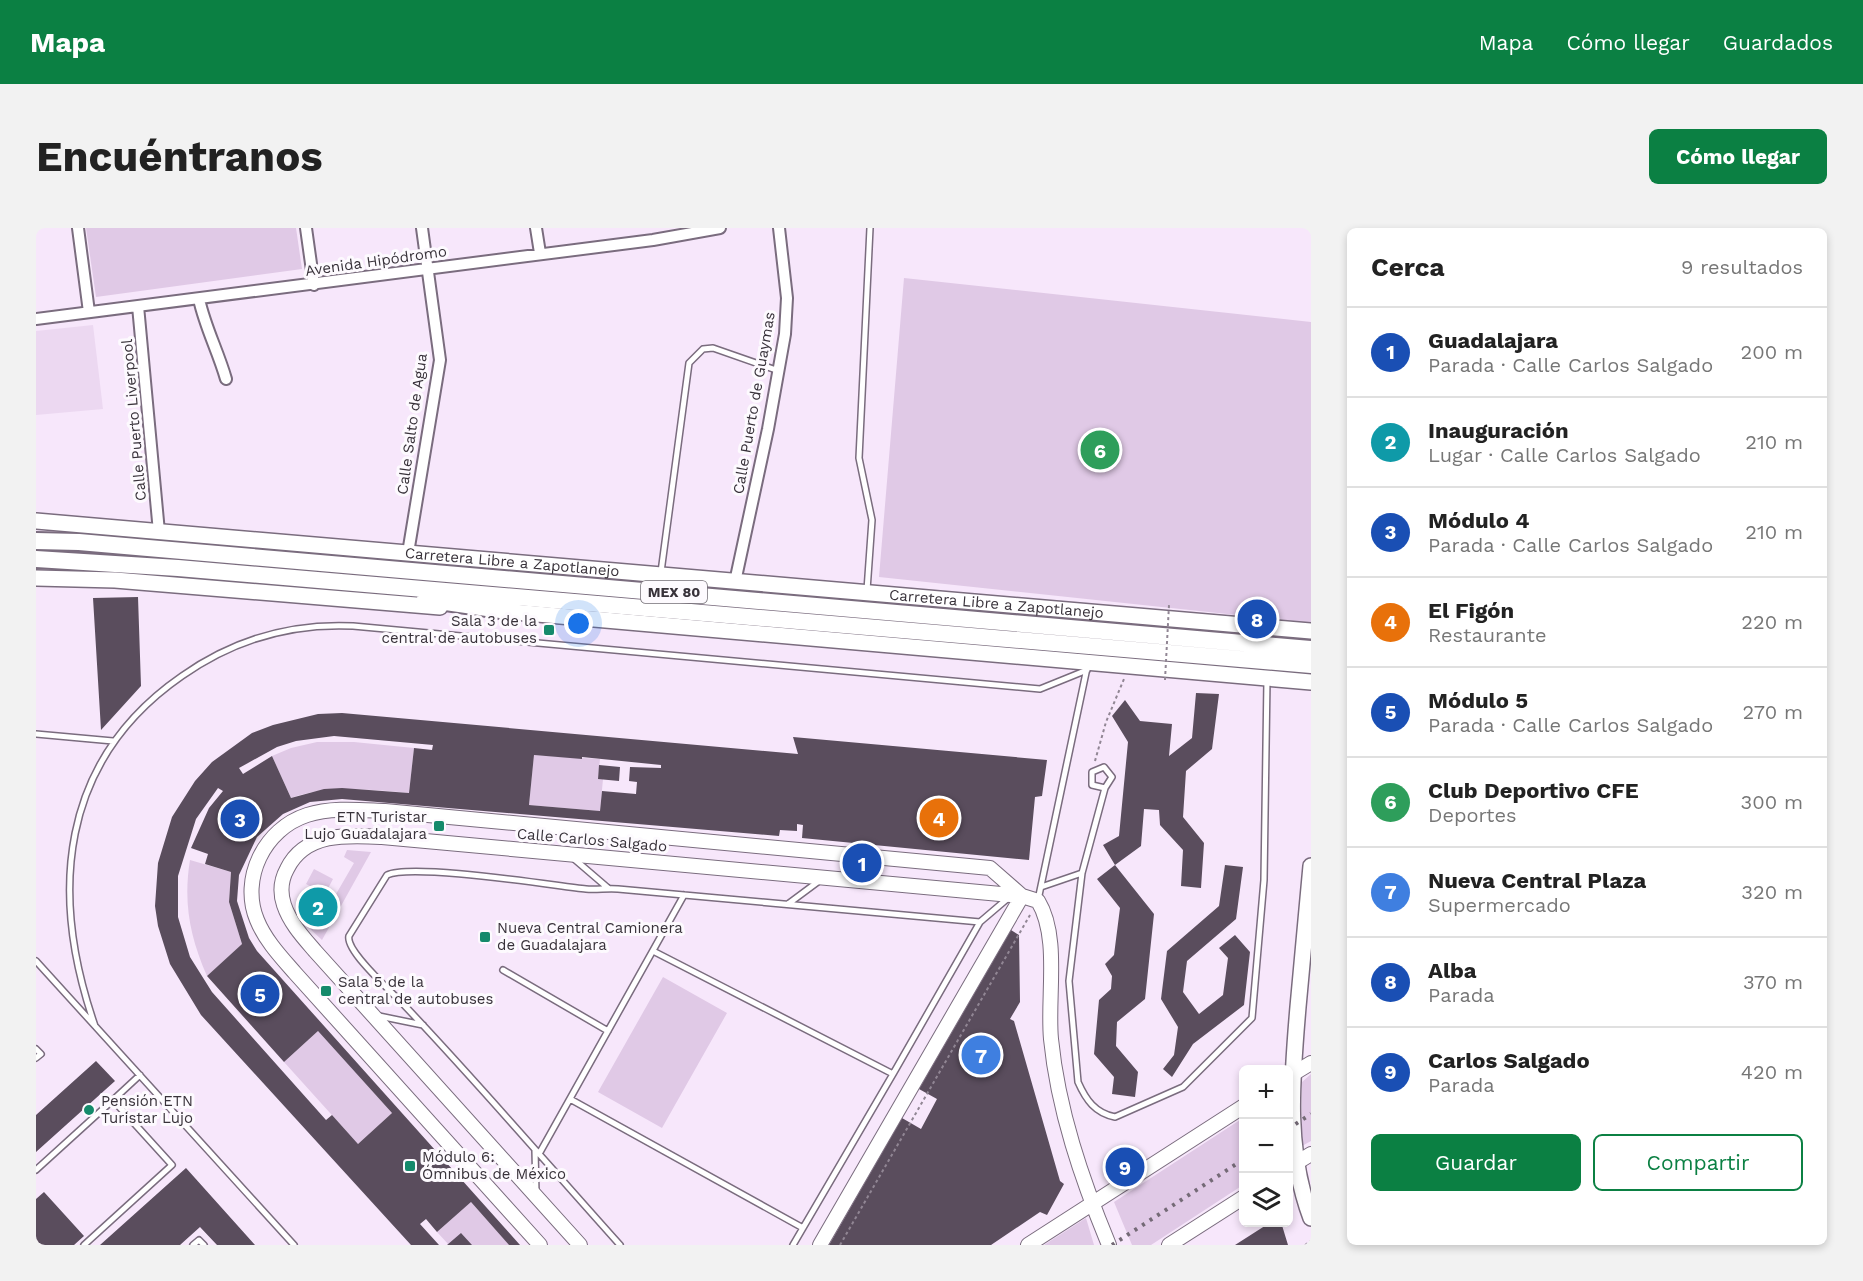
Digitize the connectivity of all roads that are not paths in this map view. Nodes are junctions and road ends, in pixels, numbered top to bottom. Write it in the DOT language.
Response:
graph roads {
  1 [pos="78,228"];
  2 [pos="306,228"];
  3 [pos="422,228"];
  4 [pos="536,228"];
  5 [pos="651,228"];
  6 [pos="720,228"];
  7 [pos="779,228"];
  8 [pos="870,228"];
  9 [pos="653,240"];
  10 [pos="540,253"];
  11 [pos="427,269"];
  12 [pos="314,285"];
  13 [pos="199,299"];
  14 [pos="138,306"];
  15 [pos="89,312"];
  16 [pos="36,319"];
  17 [pos="779,371"];
  18 [pos="226,379"];
  19 [pos="36,521"];
  20 [pos="159,532"];
  21 [pos="36,541"];
  22 [pos="408,553"];
  23 [pos="36,559"];
  24 [pos="660,577"];
  25 [pos="36,578"];
  26 [pos="333,581"];
  27 [pos="735,582"];
  28 [pos="866,592"];
  29 [pos="514,612"];
  30 [pos="1311,631"];
  31 [pos="1311,649"];
  32 [pos="1311,665"];
  33 [pos="1087,667"];
  34 [pos="1267,677"];
  35 [pos="1311,682"];
  36 [pos="36,734"];
  37 [pos="113,741"];
  38 [pos="1105,788"];
  39 [pos="568,854"];
  40 [pos="1311,866"];
  41 [pos="1082,873"];
  42 [pos="822,878"];
  43 [pos="608,888"];
  44 [pos="1039,894"];
  45 [pos="684,895"];
  46 [pos="1018,896"];
  47 [pos="787,904"];
  48 [pos="980,922"];
  49 [pos="653,951"];
  50 [pos="36,961"];
  51 [pos="43,969"];
  52 [pos="503,970"];
  53 [pos="36,972"];
  54 [pos="372,1015"];
  55 [pos="423,1025"];
  56 [pos="95,1026"];
  57 [pos="609,1030"];
  58 [pos="36,1048"];
  59 [pos="36,1058"];
  60 [pos="1311,1063"];
  61 [pos="1291,1065"];
  62 [pos="893,1074"];
  63 [pos="1293,1074"];
  64 [pos="140,1076"];
  65 [pos="570,1099"];
  66 [pos="113,1100"];
  67 [pos="1239,1109"];
  68 [pos="537,1152"];
  69 [pos="1311,1154"];
  70 [pos="1293,1165"];
  71 [pos="1293,1169"];
  72 [pos="36,1170"];
  73 [pos="536,1197"];
  74 [pos="1239,1200"];
  75 [pos="1092,1204"];
  76 [pos="1311,1218"];
  77 [pos="802,1228"];
  78 [pos="84,1245"];
  79 [pos="193,1245"];
  80 [pos="204,1245"];
  81 [pos="294,1245"];
  82 [pos="540,1245"];
  83 [pos="580,1245"];
  84 [pos="620,1245"];
  85 [pos="793,1245"];
  86 [pos="820,1245"];
  87 [pos="1028,1245"];
  88 [pos="1109,1245"];
  89 [pos="1169,1245"];
  1 -- 15 [label="street"];
  2 -- 12 [label="street"];
  3 -- 11 [label="street, Calle Salto de Agua"];
  4 -- 10 [label="street"];
  5 -- 9 [label="street"];
  6 -- 9 [label="street, Avenida Hipódromo"];
  7 -- 17 [label="street, Calle Puerto de Guaymas"];
  8 -- 28 [label="lane"];
  9 -- 10 [label="street, Avenida Hipódromo"];
  10 -- 11 [label="street, Avenida Hipódromo"];
  11 -- 12 [label="street, Avenida Hipódromo"];
  11 -- 22 [label="street, Calle Salto de Agua"];
  12 -- 13 [label="street, Avenida Hipódromo"];
  13 -- 14 [label="street, Avenida Hipódromo"];
  13 -- 18 [label="street"];
  14 -- 15 [label="street, Avenida Hipódromo"];
  14 -- 20 [label="street, Calle Puerto Liverpool"];
  15 -- 16 [label="street, Avenida Hipódromo"];
  17 -- 24 [label="lane"];
  17 -- 27 [label="street, Calle Puerto de Guaymas"];
  19 -- 20 [label="main road, Carretera Libre a Zapotlanejo"];
  20 -- 22 [label="main road, Carretera Libre a Zapotlanejo"];
  21 -- 31 [label="main road, Carretera Libre a Zapotlanejo / MEX 80"];
  22 -- 24 [label="main road, Carretera Libre a Zapotlanejo"];
  23 -- 26 [label="main road, MEX 80"];
  24 -- 27 [label="main road, Carretera Libre a Zapotlanejo"];
  25 -- 29 [label="main road"];
  26 -- 29 [label="main road"];
  26 -- 32 [label="main road, MEX 80"];
  27 -- 28 [label="main road, Carretera Libre a Zapotlanejo"];
  28 -- 30 [label="main road, Carretera Libre a Zapotlanejo"];
  29 -- 33 [label="main road"];
  33 -- 34 [label="main road"];
  33 -- 37 [label="lane"];
  33 -- 44 [label="lane"];
  34 -- 35 [label="main road"];
  34 -- 41 [label="lane"];
  36 -- 37 [label="lane"];
  37 -- 56 [label="lane"];
  38 -- 38 [label="lane"];
  38 -- 41 [label="lane"];
  39 -- 42 [label="street, Calle Carlos Salgado"];
  39 -- 43 [label="lane"];
  39 -- 54 [label="street, Calle Carlos Salgado"];
  40 -- 61 [label="main road"];
  41 -- 44 [label="lane"];
  42 -- 46 [label="street, Calle Carlos Salgado"];
  42 -- 47 [label="lane"];
  43 -- 45 [label="lane"];
  43 -- 55 [label="lane"];
  44 -- 46 [label="street, Calle Carlos Salgado"];
  44 -- 75 [label="street"];
  45 -- 47 [label="lane"];
  45 -- 49 [label="lane"];
  46 -- 48 [label="lane"];
  46 -- 82 [label="street"];
  46 -- 86 [label="street"];
  47 -- 48 [label="lane"];
  48 -- 62 [label="lane"];
  49 -- 57 [label="lane"];
  49 -- 62 [label="lane"];
  50 -- 51 [label="lane"];
  51 -- 53 [label="lane"];
  51 -- 56 [label="lane"];
  52 -- 57 [label="lane"];
  54 -- 55 [label="lane"];
  54 -- 73 [label="street, Calle Carlos Salgado"];
  55 -- 68 [label="lane"];
  56 -- 64 [label="lane"];
  57 -- 65 [label="lane"];
  58 -- 59 [label="lane"];
  60 -- 63 [label="street"];
  62 -- 77 [label="lane"];
  64 -- 66 [label="lane"];
  64 -- 81 [label="lane"];
  65 -- 68 [label="lane"];
  65 -- 77 [label="lane"];
  66 -- 72 [label="lane"];
  66 -- 78 [label="lane"];
  67 -- 75 [label="street"];
  68 -- 73 [label="lane"];
  68 -- 84 [label="lane"];
  69 -- 70 [label="street"];
  71 -- 76 [label="main road"];
  73 -- 83 [label="street, Calle Carlos Salgado"];
  74 -- 89 [label="street"];
  75 -- 87 [label="street"];
  75 -- 88 [label="street"];
  77 -- 85 [label="lane"];
  79 -- 80 [label="lane"];
}
